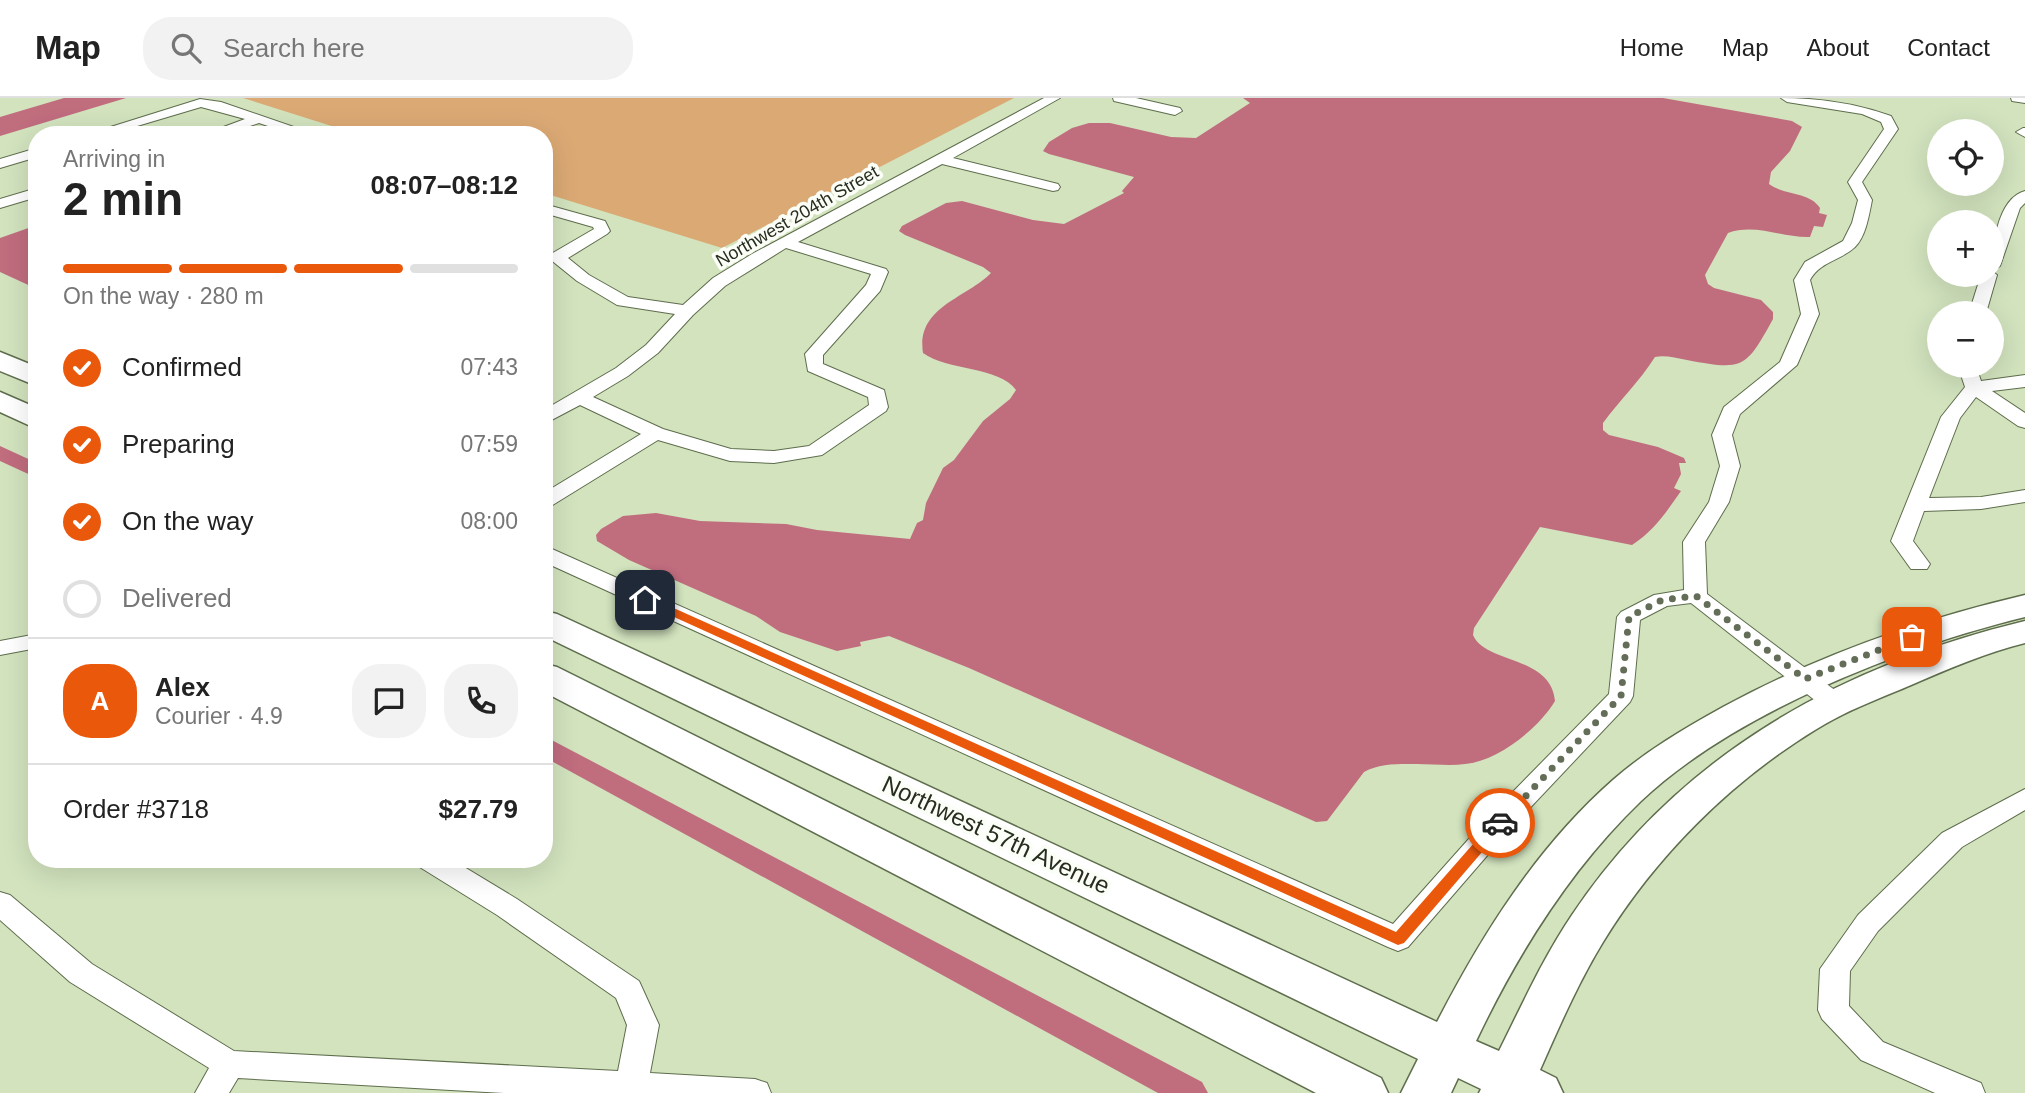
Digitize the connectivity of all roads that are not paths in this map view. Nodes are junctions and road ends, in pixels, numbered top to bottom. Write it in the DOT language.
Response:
graph roads {
  1 [pos="1054,98"];
  2 [pos="1119,98"];
  3 [pos="1787,98"];
  4 [pos="2017,98"];
  5 [pos="2025,99"];
  6 [pos="1175,111"];
  7 [pos="257,119"];
  8 [pos="122,126"];
  9 [pos="236,126"];
  10 [pos="280,126"];
  11 [pos="28,155"];
  12 [pos="941,159"];
  13 [pos="0,164"];
  14 [pos="1053,187"];
  15 [pos="28,195"];
  16 [pos="2025,195"];
  17 [pos="0,204"];
  18 [pos="553,211"];
  19 [pos="2004,232"];
  20 [pos="786,243"];
  21 [pos="880,272"];
  22 [pos="687,311"];
  23 [pos="0,360"];
  24 [pos="28,374"];
  25 [pos="1971,378"];
  26 [pos="2025,381"];
  27 [pos="1974,387"];
  28 [pos="580,398"];
  29 [pos="0,401"];
  30 [pos="553,413"];
  31 [pos="28,415"];
  32 [pos="2025,422"];
  33 [pos="656,433"];
  34 [pos="553,496"];
  35 [pos="2025,496"];
  36 [pos="1918,505"];
  37 [pos="553,558"];
  38 [pos="1919,565"];
  39 [pos="1696,596"];
  40 [pos="2025,606"];
  41 [pos="553,626"];
  42 [pos="2025,632"];
  43 [pos="28,643"];
  44 [pos="0,648"];
  45 [pos="553,681"];
  46 [pos="1820,691"];
  47 [pos="2025,798"];
  48 [pos="443,868"];
  49 [pos="0,903"];
  50 [pos="1448,1049"];
  51 [pos="229,1064"];
  52 [pos="1517,1088"];
  53 [pos="630,1091"];
  54 [pos="211,1093"];
  55 [pos="755,1093"];
  56 [pos="1363,1093"];
  57 [pos="1426,1093"];
  58 [pos="1969,1093"];
  1 -- 12 [label="street, Northwest 204th Street"];
  2 -- 6 [label="street"];
  3 -- 39 [label="street"];
  4 -- 5 [label="street"];
  7 -- 8 [label="street"];
  7 -- 9 [label="street"];
  7 -- 10 [label="street"];
  11 -- 13 [label="street"];
  12 -- 14 [label="street"];
  12 -- 20 [label="street, Northwest 204th Street"];
  15 -- 17 [label="street"];
  16 -- 19 [label="street"];
  18 -- 22 [label="street"];
  20 -- 21 [label="street"];
  20 -- 22 [label="street, Northwest 204th Street"];
  21 -- 33 [label="street"];
  22 -- 28 [label="street, Northwest 204th Street"];
  23 -- 24 [label="main road"];
  25 -- 27 [label="street"];
  26 -- 27 [label="street"];
  27 -- 32 [label="street"];
  27 -- 36 [label="street"];
  28 -- 30 [label="street, Northwest 204th Street"];
  28 -- 33 [label="street"];
  29 -- 31 [label="main road"];
  33 -- 34 [label="street"];
  35 -- 36 [label="street"];
  36 -- 38 [label="street"];
  37 -- 39 [label="street"];
  39 -- 46 [label="street"];
  40 -- 46 [label="main road"];
  41 -- 50 [label="main road, Northwest 57th Avenue"];
  42 -- 46 [label="main road"];
  43 -- 44 [label="street"];
  45 -- 56 [label="main road"];
  46 -- 50 [label="main road"];
  46 -- 52 [label="main road"];
  47 -- 58 [label="street"];
  48 -- 53 [label="street"];
  49 -- 51 [label="street"];
  50 -- 52 [label="main road, Northwest 57th Avenue"];
  50 -- 57 [label="main road"];
  51 -- 53 [label="street"];
  51 -- 54 [label="street"];
  53 -- 55 [label="street"];
}
